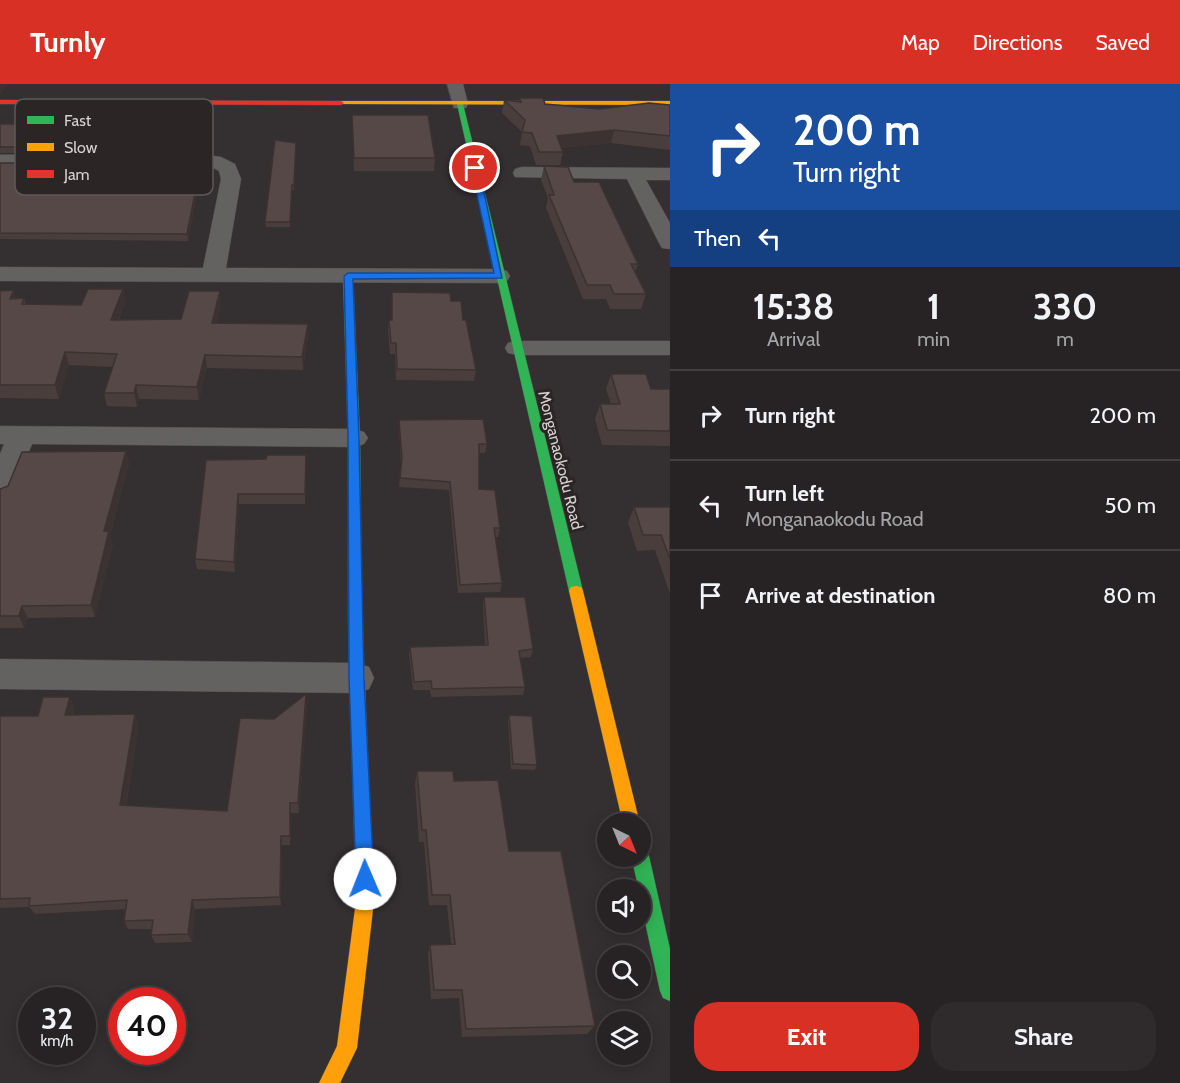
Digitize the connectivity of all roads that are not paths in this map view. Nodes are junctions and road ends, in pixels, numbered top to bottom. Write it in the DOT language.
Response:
graph roads {
  1 [pos="455,84"];
  2 [pos="0,102"];
  3 [pos="15,102"];
  4 [pos="213,103"];
  5 [pos="670,103"];
  6 [pos="460,104"];
  7 [pos="213,162"];
  8 [pos="522,173"];
  9 [pos="634,174"];
  10 [pos="670,174"];
  11 [pos="670,243"];
  12 [pos="0,274"];
  13 [pos="213,276"];
  14 [pos="348,276"];
  15 [pos="499,276"];
  16 [pos="517,348"];
  17 [pos="670,348"];
  18 [pos="10,436"];
  19 [pos="354,438"];
  20 [pos="0,491"];
  21 [pos="0,674"];
  22 [pos="356,678"];
  23 [pos="629,813"];
  24 [pos="642,867"];
  25 [pos="670,991"];
  26 [pos="329,1083"];
  1 -- 6 [label="street"];
  2 -- 3 [label="street"];
  4 -- 6 [label="street"];
  5 -- 6 [label="street"];
  6 -- 15 [label="street, Monganaokodu Road"];
  7 -- 13 [label="street"];
  8 -- 9 [label="street"];
  9 -- 10 [label="street"];
  9 -- 11 [label="street"];
  12 -- 13 [label="street"];
  13 -- 14 [label="street"];
  14 -- 15 [label="street"];
  14 -- 19 [label="street"];
  15 -- 16 [label="street, Monganaokodu Road"];
  16 -- 17 [label="street"];
  16 -- 23 [label="street, Monganaokodu Road"];
  18 -- 19 [label="street"];
  18 -- 20 [label="street"];
  19 -- 22 [label="street"];
  21 -- 22 [label="street"];
  22 -- 26 [label="street"];
  24 -- 25 [label="street"];
}
